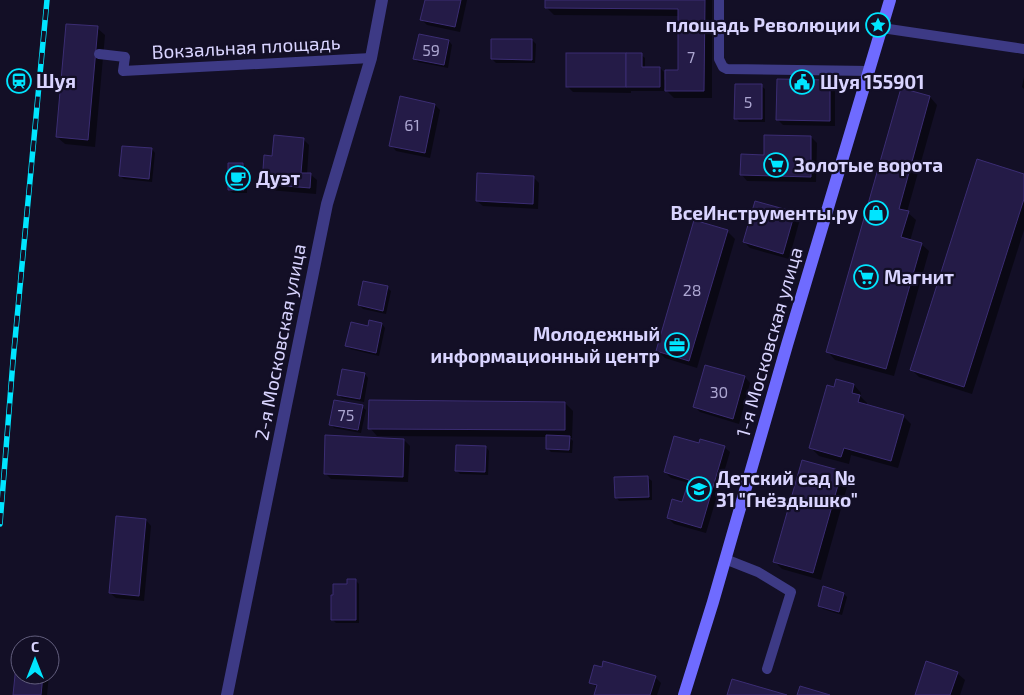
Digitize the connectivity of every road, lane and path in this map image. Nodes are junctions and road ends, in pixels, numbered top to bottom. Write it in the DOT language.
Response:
graph roads {
  1 [pos="382,0"];
  2 [pos="719,0"];
  3 [pos="890,0"];
  4 [pos="882,28"];
  5 [pos="1024,48"];
  6 [pos="98,54"];
  7 [pos="371,58"];
  8 [pos="870,71"];
  9 [pos="725,560"];
  10 [pos="767,669"];
  11 [pos="227,695"];
  12 [pos="684,695"];
  1 -- 7 [label="street, 2-я Московская улица"];
  2 -- 8 [label="lane"];
  3 -- 4 [label="main road, 1-я Московская улица"];
  4 -- 5 [label="lane"];
  4 -- 8 [label="main road, 1-я Московская улица"];
  6 -- 7 [label="lane, Вокзальная площадь"];
  7 -- 11 [label="street, 2-я Московская улица"];
  8 -- 9 [label="main road, 1-я Московская улица"];
  9 -- 10 [label="lane"];
  9 -- 12 [label="main road, 1-я Московская улица"];
}
